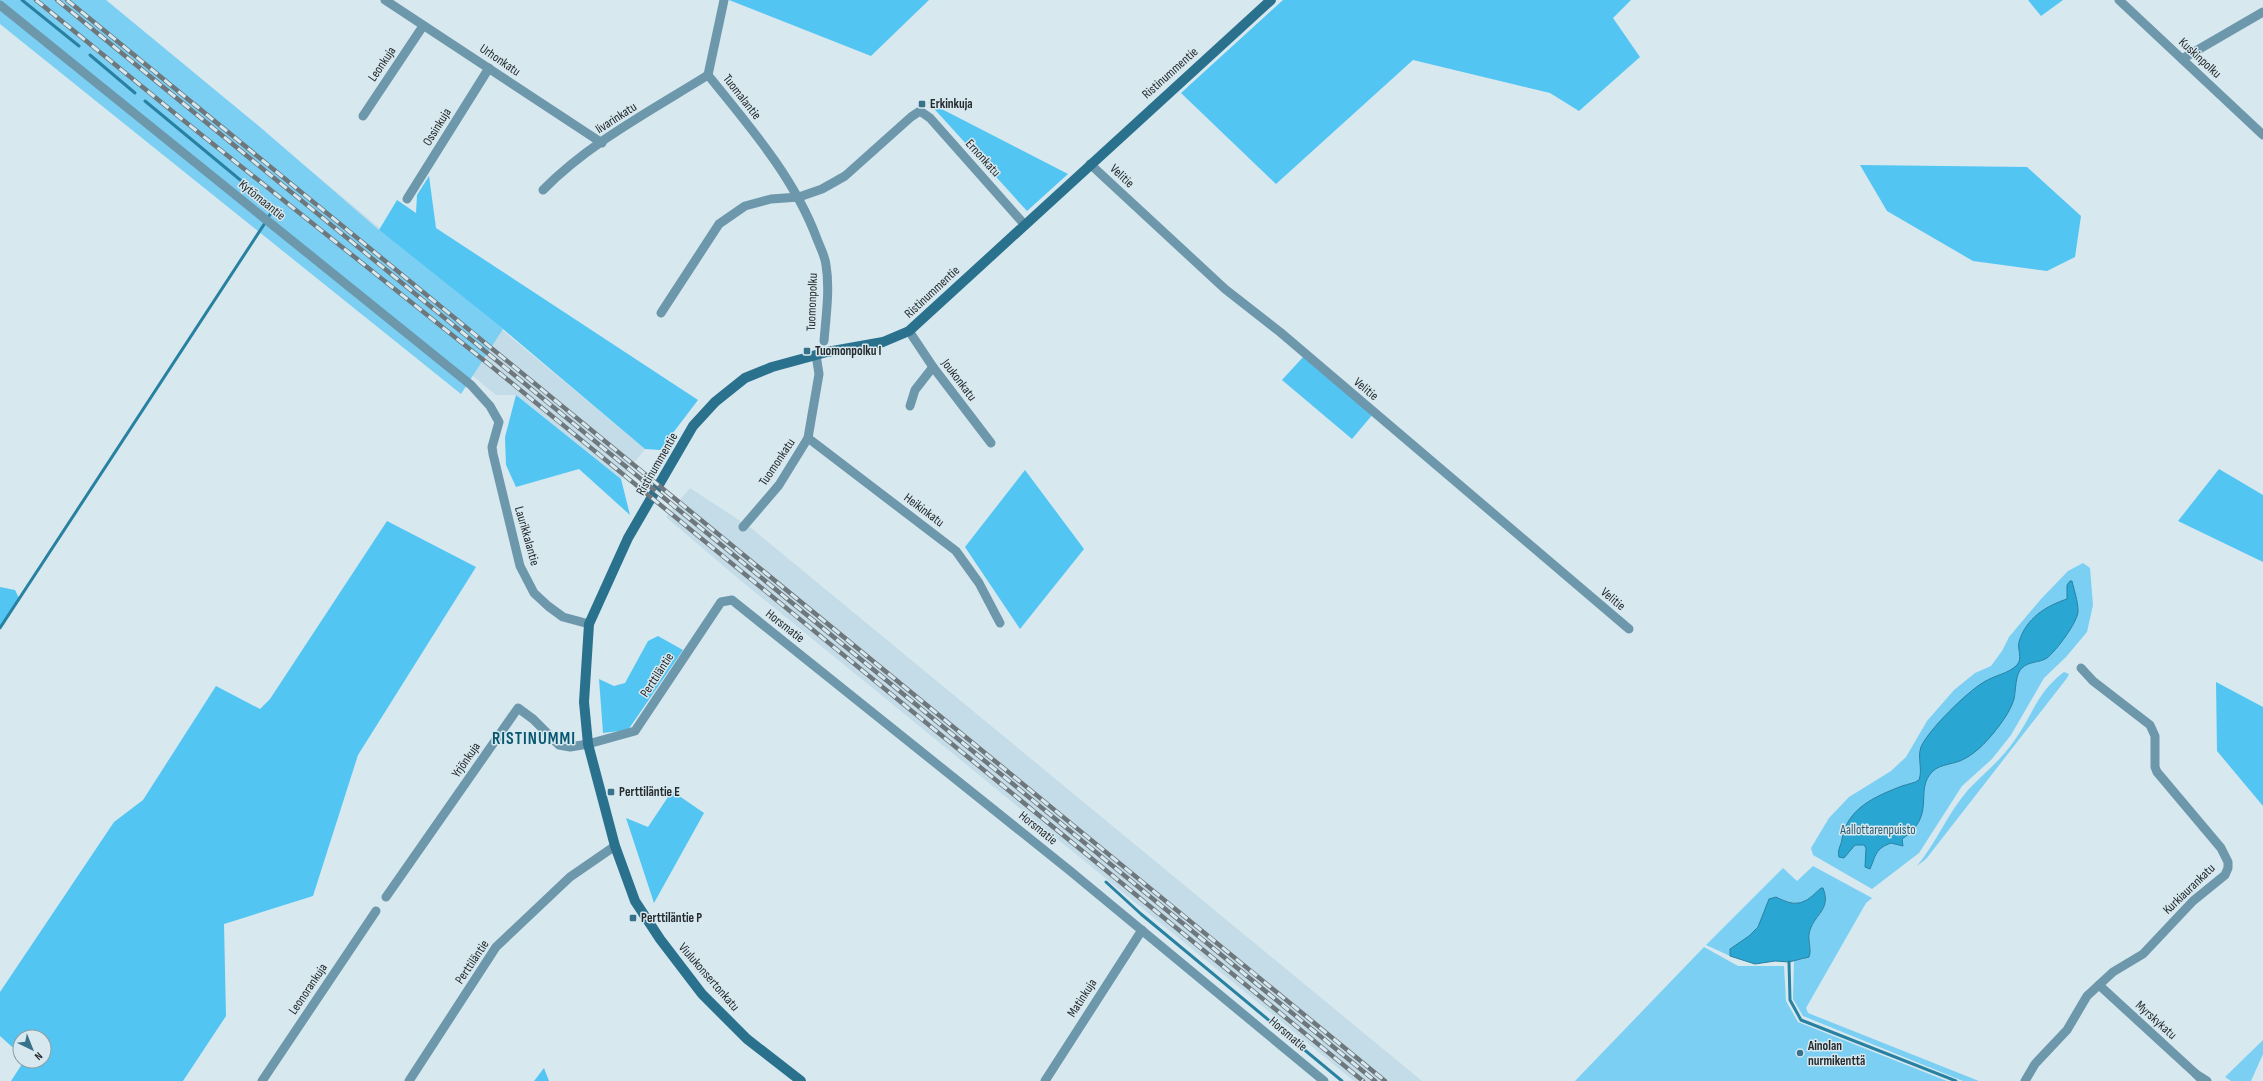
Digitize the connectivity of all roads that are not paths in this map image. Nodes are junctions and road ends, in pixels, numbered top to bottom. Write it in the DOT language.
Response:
graph roads {
  1 [pos="385,0"];
  2 [pos="724,0"];
  3 [pos="1271,0"];
  4 [pos="2119,0"];
  5 [pos="0,6"];
  6 [pos="2263,12"];
  7 [pos="423,26"];
  8 [pos="2182,59"];
  9 [pos="489,68"];
  10 [pos="708,75"];
  11 [pos="363,116"];
  12 [pos="2263,135"];
  13 [pos="602,143"];
  14 [pos="1090,164"];
  15 [pos="543,190"];
  16 [pos="799,197"];
  17 [pos="407,199"];
  18 [pos="1024,224"];
  19 [pos="661,313"];
  20 [pos="909,331"];
  21 [pos="824,341"];
  22 [pos="816,355"];
  23 [pos="933,367"];
  24 [pos="910,406"];
  25 [pos="499,422"];
  26 [pos="808,438"];
  27 [pos="991,443"];
  28 [pos="743,527"];
  29 [pos="732,600"];
  30 [pos="1000,623"];
  31 [pos="589,624"];
  32 [pos="1629,629"];
  33 [pos="2081,668"];
  34 [pos="588,744"];
  35 [pos="615,846"];
  36 [pos="386,897"];
  37 [pos="376,911"];
  38 [pos="1142,930"];
  39 [pos="2099,985"];
  40 [pos="2196,1074"];
  41 [pos="262,1081"];
  42 [pos="409,1081"];
  43 [pos="801,1081"];
  44 [pos="1045,1081"];
  45 [pos="1324,1081"];
  46 [pos="2025,1081"];
  47 [pos="2203,1081"];
  48 [pos="2207,1081"];
  1 -- 7 [label="street, Urhonkatu"];
  2 -- 10 [label="street, Tuomalantie"];
  3 -- 14 [label="street, Ristinummentie"];
  4 -- 8 [label="street, Kuskinpolku"];
  5 -- 25 [label="street, Kytömaantie"];
  6 -- 8 [label="street"];
  7 -- 9 [label="street, Urhonkatu"];
  7 -- 11 [label="street, Leonkuja"];
  8 -- 12 [label="street, Kuskinpolku"];
  9 -- 13 [label="street, Urhonkatu"];
  9 -- 17 [label="street, Ossinkuja"];
  10 -- 13 [label="street, Iivarinkatu"];
  10 -- 16 [label="street, Tuomalantie"];
  13 -- 15 [label="street, Iivarinkatu"];
  14 -- 18 [label="street, Ristinummentie"];
  14 -- 32 [label="street, Velitie"];
  16 -- 18 [label="street, Ernonkatu"];
  16 -- 19 [label="street"];
  16 -- 21 [label="street, Tuomonpolku"];
  18 -- 20 [label="street, Ristinummentie"];
  20 -- 22 [label="street, Ristinummentie"];
  20 -- 23 [label="street, Joukonkatu"];
  22 -- 26 [label="street, Tuomonkatu"];
  22 -- 31 [label="street, Ristinummentie"];
  23 -- 24 [label="street"];
  23 -- 27 [label="street, Joukonkatu"];
  25 -- 31 [label="street, Laurikkalantie"];
  26 -- 28 [label="street, Tuomonkatu"];
  26 -- 30 [label="street, Heikinkatu"];
  29 -- 34 [label="street, Perttiläntie"];
  29 -- 38 [label="street, Horsmatie"];
  31 -- 34 [label="street, Ristinummentie"];
  33 -- 39 [label="street, Kurkiaurankatu"];
  34 -- 35 [label="street, Ristinummentie"];
  34 -- 36 [label="street, Yrjönkuja"];
  35 -- 42 [label="street, Perttiläntie"];
  35 -- 43 [label="street, Viulukonsertonkatu"];
  37 -- 41 [label="street, Leonorankuja"];
  38 -- 44 [label="street, Matinkuja"];
  38 -- 45 [label="street, Horsmatie"];
  39 -- 40 [label="street, Myrskykatu"];
  39 -- 46 [label="street, Kurkiaurankatu"];
  40 -- 47 [label="street, Myrskykatu"];
  40 -- 48 [label="street, Myrskykatu"];
}
